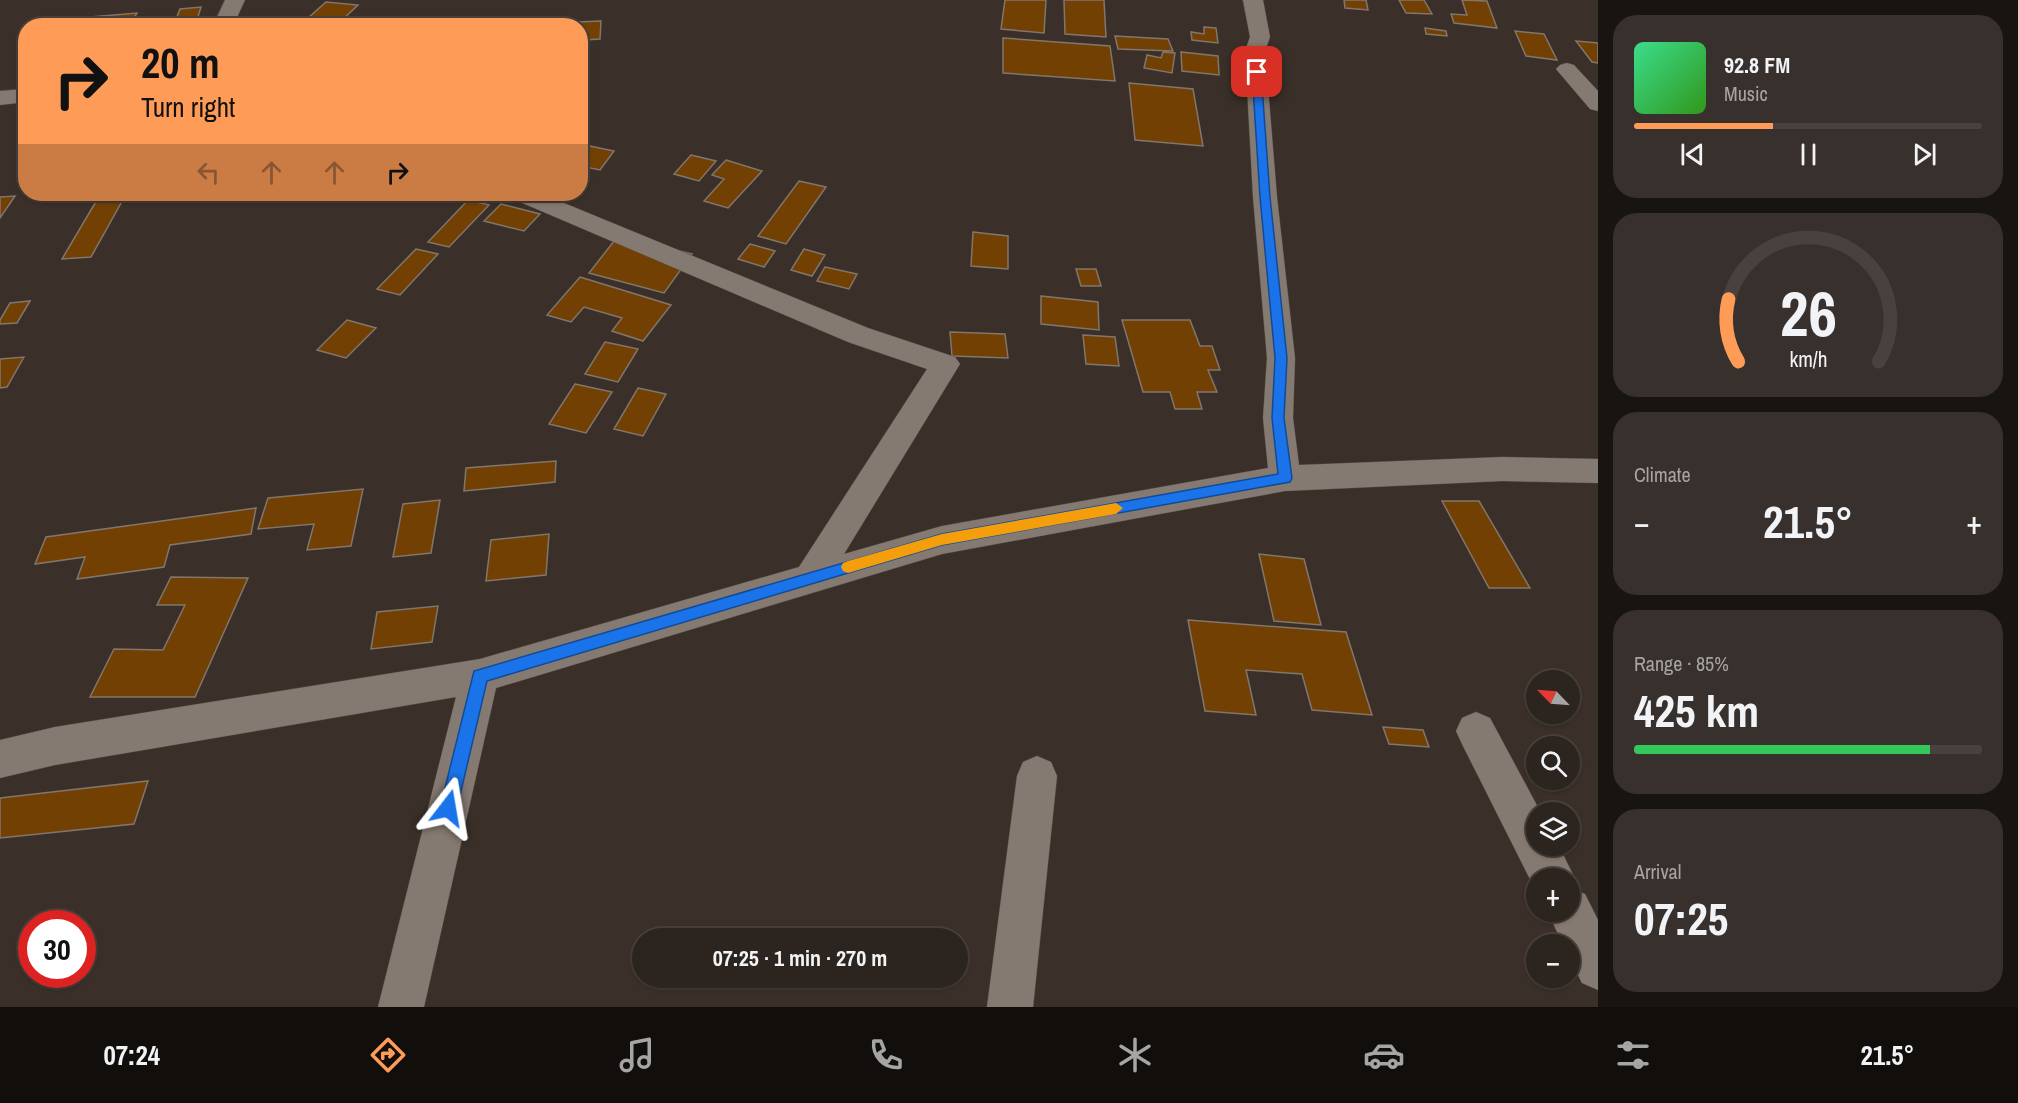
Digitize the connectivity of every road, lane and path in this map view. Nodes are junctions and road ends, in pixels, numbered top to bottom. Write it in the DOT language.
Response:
graph roads {
  1 [pos="235,0"];
  2 [pos="1253,0"];
  3 [pos="227,18"];
  4 [pos="1567,69"];
  5 [pos="18,97"];
  6 [pos="0,98"];
  7 [pos="1598,104"];
  8 [pos="539,201"];
  9 [pos="1598,471"];
  10 [pos="1285,478"];
  11 [pos="811,578"];
  12 [pos="480,676"];
  13 [pos="1476,731"];
  14 [pos="0,759"];
  15 [pos="1037,776"];
  16 [pos="1547,868"];
  17 [pos="1575,922"];
  18 [pos="1598,967"];
  19 [pos="401,1007"];
  20 [pos="1010,1007"];
  1 -- 3 [label="street"];
  2 -- 10 [label="street"];
  4 -- 7 [label="street"];
  5 -- 6 [label="street"];
  8 -- 11 [label="street"];
  9 -- 10 [label="street"];
  10 -- 11 [label="street"];
  11 -- 12 [label="street"];
  12 -- 14 [label="street"];
  12 -- 19 [label="street"];
  13 -- 16 [label="street"];
  15 -- 20 [label="street"];
  17 -- 18 [label="street"];
}
